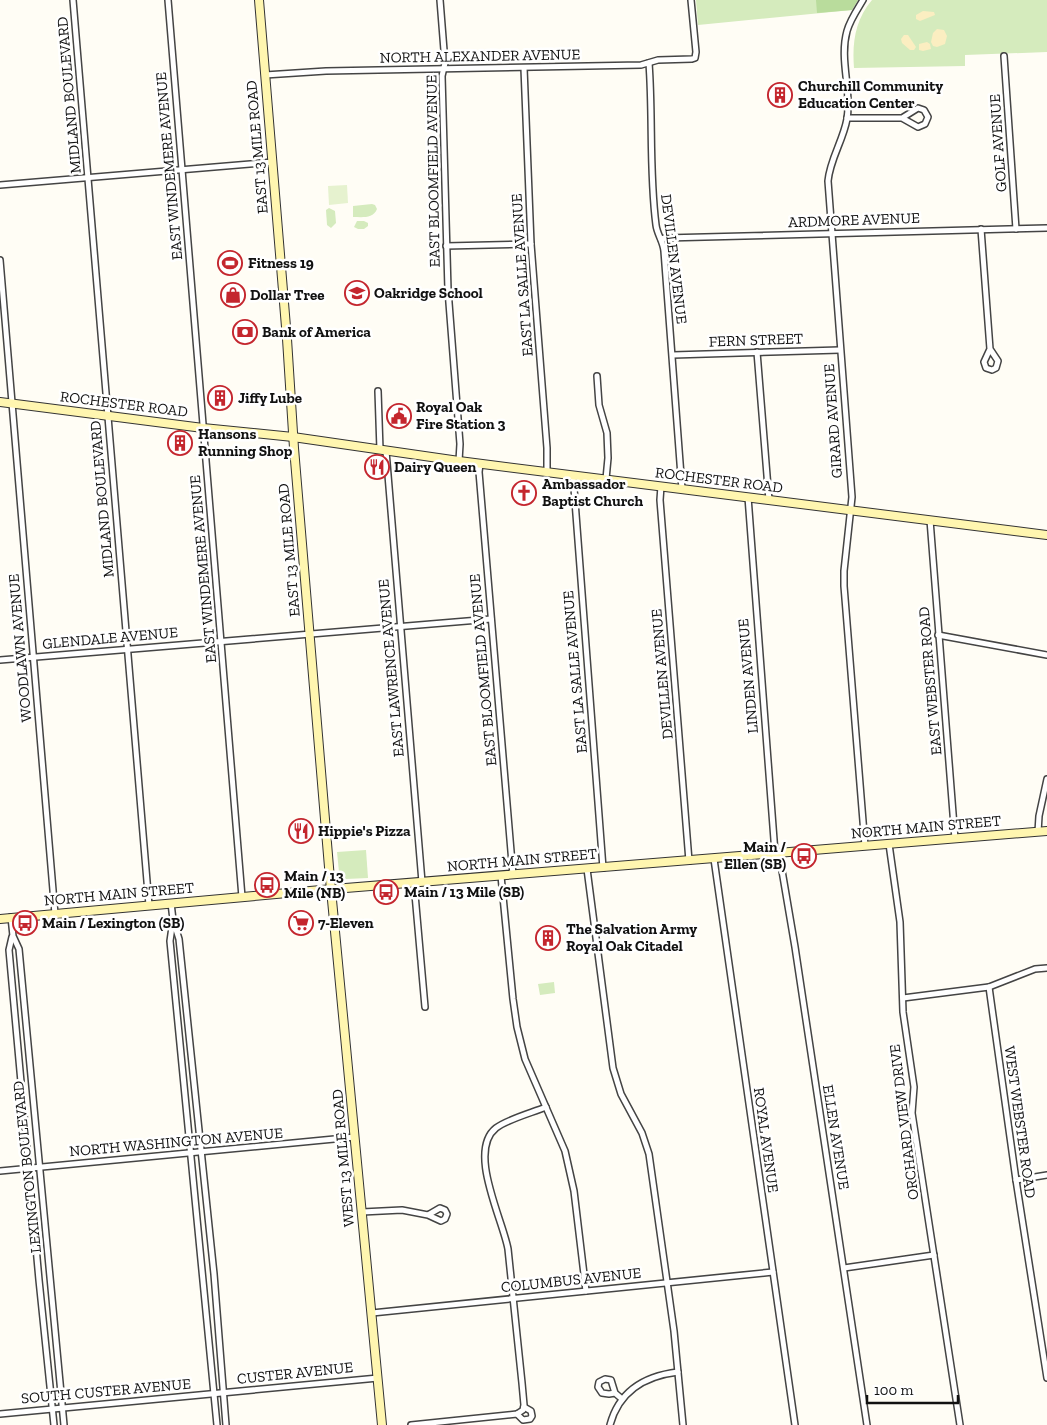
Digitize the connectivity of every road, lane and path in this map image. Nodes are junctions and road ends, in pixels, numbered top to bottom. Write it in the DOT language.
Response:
graph roads {
  1 [pos="74,0"];
  2 [pos="168,0"];
  3 [pos="259,0"];
  4 [pos="440,0"];
  5 [pos="692,0"];
  6 [pos="863,0"];
  7 [pos="1004,56"];
  8 [pos="649,63"];
  9 [pos="524,68"];
  10 [pos="444,70"];
  11 [pos="265,75"];
  12 [pos="847,118"];
  13 [pos="902,118"];
  14 [pos="273,162"];
  15 [pos="182,170"];
  16 [pos="88,177"];
  17 [pos="0,185"];
  18 [pos="1047,228"];
  19 [pos="981,229"];
  20 [pos="1016,229"];
  21 [pos="831,233"];
  22 [pos="661,240"];
  23 [pos="531,244"];
  24 [pos="446,246"];
  25 [pos="0,260"];
  26 [pos="990,349"];
  27 [pos="840,350"];
  28 [pos="757,352"];
  29 [pos="672,355"];
  30 [pos="597,376"];
  31 [pos="378,390"];
  32 [pos="0,402"];
  33 [pos="12,403"];
  34 [pos="108,416"];
  35 [pos="203,428"];
  36 [pos="293,437"];
  37 [pos="383,450"];
  38 [pos="459,461"];
  39 [pos="480,464"];
  40 [pos="547,472"];
  41 [pos="572,475"];
  42 [pos="606,479"];
  43 [pos="660,486"];
  44 [pos="682,489"];
  45 [pos="748,497"];
  46 [pos="769,500"];
  47 [pos="850,510"];
  48 [pos="930,520"];
  49 [pos="1047,535"];
  50 [pos="491,619"];
  51 [pos="400,627"];
  52 [pos="310,634"];
  53 [pos="938,635"];
  54 [pos="221,641"];
  55 [pos="127,649"];
  56 [pos="1047,655"];
  57 [pos="33,657"];
  58 [pos="0,660"];
  59 [pos="1047,779"];
  60 [pos="1047,831"];
  61 [pos="1038,832"];
  62 [pos="955,839"];
  63 [pos="889,844"];
  64 [pos="865,846"];
  65 [pos="777,853"];
  66 [pos="714,859"];
  67 [pos="689,861"];
  68 [pos="603,868"];
  69 [pos="587,869"];
  70 [pos="513,875"];
  71 [pos="501,876"];
  72 [pos="418,883"];
  73 [pos="331,889"];
  74 [pos="242,897"];
  75 [pos="172,903"];
  76 [pos="149,906"];
  77 [pos="55,914"];
  78 [pos="0,918"];
  79 [pos="11,918"];
  80 [pos="173,920"];
  81 [pos="13,936"];
  82 [pos="1047,968"];
  83 [pos="989,987"];
  84 [pos="903,998"];
  85 [pos="425,1007"];
  86 [pos="190,1039"];
  87 [pos="180,1040"];
  88 [pos="28,1053"];
  89 [pos="19,1054"];
  90 [pos="546,1107"];
  91 [pos="355,1137"];
  92 [pos="200,1152"];
  93 [pos="191,1153"];
  94 [pos="30,1168"];
  95 [pos="39,1168"];
  96 [pos="0,1171"];
  97 [pos="1047,1175"];
  98 [pos="1016,1180"];
  99 [pos="362,1212"];
  100 [pos="428,1215"];
  101 [pos="934,1255"];
  102 [pos="844,1268"];
  103 [pos="773,1272"];
  104 [pos="214,1274"];
  105 [pos="204,1275"];
  106 [pos="51,1279"];
  107 [pos="39,1280"];
  108 [pos="667,1283"];
  109 [pos="586,1290"];
  110 [pos="513,1298"];
  111 [pos="372,1313"];
  112 [pos="678,1372"];
  113 [pos="378,1378"];
  114 [pos="1047,1378"];
  115 [pos="224,1392"];
  116 [pos="214,1393"];
  117 [pos="614,1393"];
  118 [pos="622,1399"];
  119 [pos="63,1408"];
  120 [pos="52,1409"];
  121 [pos="524,1409"];
  122 [pos="0,1414"];
  123 [pos="517,1414"];
  124 [pos="54,1425"];
  125 [pos="64,1425"];
  126 [pos="217,1425"];
  127 [pos="226,1425"];
  128 [pos="382,1425"];
  129 [pos="411,1425"];
  130 [pos="610,1425"];
  131 [pos="683,1425"];
  132 [pos="795,1425"];
  133 [pos="867,1425"];
  134 [pos="960,1425"];
  1 -- 16 [label="street, MIDLAND BOULEVARD"];
  2 -- 15 [label="street, EAST WINDEMERE AVENUE"];
  3 -- 11 [label="main road, EAST 13 MILE ROAD"];
  4 -- 10 [label="street, EAST BLOOMFIELD AVENUE"];
  5 -- 8 [label="street, NORTH ALEXANDER AVENUE"];
  6 -- 12 [label="street, GIRARD AVENUE"];
  7 -- 20 [label="street, GOLF AVENUE"];
  8 -- 9 [label="street, NORTH ALEXANDER AVENUE"];
  8 -- 22 [label="street, DEVILLEN AVENUE"];
  9 -- 10 [label="street, NORTH ALEXANDER AVENUE"];
  9 -- 23 [label="street, EAST LA SALLE AVENUE"];
  10 -- 11 [label="street, NORTH ALEXANDER AVENUE"];
  10 -- 24 [label="street, EAST BLOOMFIELD AVENUE"];
  11 -- 14 [label="main road, EAST 13 MILE ROAD"];
  12 -- 13 [label="street"];
  12 -- 21 [label="street, GIRARD AVENUE"];
  13 -- 13 [label="street"];
  14 -- 15 [label="street"];
  14 -- 36 [label="main road, EAST 13 MILE ROAD"];
  15 -- 16 [label="street"];
  15 -- 35 [label="street, EAST WINDEMERE AVENUE"];
  16 -- 17 [label="street"];
  16 -- 34 [label="street, MIDLAND BOULEVARD"];
  18 -- 20 [label="street, ARDMORE AVENUE"];
  19 -- 20 [label="street, ARDMORE AVENUE"];
  19 -- 21 [label="street, ARDMORE AVENUE"];
  19 -- 26 [label="street"];
  21 -- 22 [label="street, ARDMORE AVENUE"];
  21 -- 27 [label="street, GIRARD AVENUE"];
  22 -- 29 [label="street, DEVILLEN AVENUE"];
  23 -- 24 [label="street"];
  23 -- 40 [label="street, EAST LA SALLE AVENUE"];
  24 -- 38 [label="street, EAST BLOOMFIELD AVENUE"];
  25 -- 33 [label="street, WOODLAWN AVENUE"];
  27 -- 28 [label="street, FERN STREET"];
  27 -- 47 [label="street, GIRARD AVENUE"];
  28 -- 29 [label="street, FERN STREET"];
  28 -- 46 [label="street"];
  29 -- 44 [label="street, DEVILLEN AVENUE"];
  30 -- 42 [label="street"];
  31 -- 37 [label="street, EAST LAWRENCE AVENUE"];
  32 -- 33 [label="main road, ROCHESTER ROAD"];
  33 -- 34 [label="main road, ROCHESTER ROAD"];
  33 -- 57 [label="street, WOODLAWN AVENUE"];
  34 -- 35 [label="main road, ROCHESTER ROAD"];
  34 -- 55 [label="street, MIDLAND BOULEVARD"];
  35 -- 36 [label="main road, ROCHESTER ROAD"];
  35 -- 54 [label="street, EAST WINDEMERE AVENUE"];
  36 -- 37 [label="main road, ROCHESTER ROAD"];
  36 -- 52 [label="main road, EAST 13 MILE ROAD"];
  37 -- 38 [label="main road, ROCHESTER ROAD"];
  37 -- 51 [label="street, EAST LAWRENCE AVENUE"];
  38 -- 39 [label="main road, ROCHESTER ROAD"];
  39 -- 40 [label="main road, ROCHESTER ROAD"];
  39 -- 50 [label="street, EAST BLOOMFIELD AVENUE"];
  40 -- 41 [label="main road, ROCHESTER ROAD"];
  41 -- 42 [label="main road, ROCHESTER ROAD"];
  41 -- 68 [label="street, EAST LA SALLE AVENUE"];
  42 -- 43 [label="main road, ROCHESTER ROAD"];
  43 -- 44 [label="main road, ROCHESTER ROAD"];
  43 -- 67 [label="street, DEVILLEN AVENUE"];
  44 -- 45 [label="main road, ROCHESTER ROAD"];
  45 -- 46 [label="main road, ROCHESTER ROAD"];
  45 -- 65 [label="street, LINDEN AVENUE"];
  46 -- 47 [label="main road, ROCHESTER ROAD"];
  47 -- 48 [label="main road, ROCHESTER ROAD"];
  47 -- 64 [label="street, GIRARD AVENUE"];
  48 -- 49 [label="main road, ROCHESTER ROAD"];
  48 -- 53 [label="street, EAST WEBSTER ROAD"];
  50 -- 51 [label="street, GLENDALE AVENUE"];
  50 -- 70 [label="street, EAST BLOOMFIELD AVENUE"];
  51 -- 52 [label="street, GLENDALE AVENUE"];
  51 -- 72 [label="street, EAST LAWRENCE AVENUE"];
  52 -- 54 [label="street, GLENDALE AVENUE"];
  52 -- 73 [label="main road, EAST 13 MILE ROAD"];
  53 -- 56 [label="street"];
  53 -- 62 [label="street, EAST WEBSTER ROAD"];
  54 -- 55 [label="street, GLENDALE AVENUE"];
  54 -- 74 [label="street, EAST WINDEMERE AVENUE"];
  55 -- 57 [label="street, GLENDALE AVENUE"];
  55 -- 76 [label="street, MIDLAND BOULEVARD"];
  57 -- 58 [label="street, GLENDALE AVENUE"];
  57 -- 77 [label="street, WOODLAWN AVENUE"];
  59 -- 61 [label="street"];
  60 -- 61 [label="main road, NORTH MAIN STREET"];
  61 -- 62 [label="main road, NORTH MAIN STREET"];
  62 -- 63 [label="main road, NORTH MAIN STREET"];
  63 -- 64 [label="main road, NORTH MAIN STREET"];
  63 -- 84 [label="street, ORCHARD VIEW DRIVE"];
  64 -- 65 [label="main road, NORTH MAIN STREET"];
  65 -- 66 [label="main road, NORTH MAIN STREET"];
  65 -- 102 [label="street, ELLEN AVENUE"];
  66 -- 67 [label="main road, NORTH MAIN STREET"];
  66 -- 103 [label="street, ROYAL AVENUE"];
  67 -- 68 [label="main road, NORTH MAIN STREET"];
  68 -- 69 [label="main road, NORTH MAIN STREET"];
  69 -- 70 [label="main road, NORTH MAIN STREET"];
  69 -- 108 [label="street"];
  70 -- 71 [label="main road, NORTH MAIN STREET"];
  71 -- 72 [label="main road, NORTH MAIN STREET"];
  71 -- 90 [label="street"];
  72 -- 73 [label="main road, NORTH MAIN STREET"];
  72 -- 85 [label="street, EAST LAWRENCE AVENUE"];
  73 -- 74 [label="main road, NORTH MAIN STREET"];
  73 -- 91 [label="main road, WEST 13 MILE ROAD"];
  74 -- 75 [label="main road, NORTH MAIN STREET"];
  75 -- 76 [label="main road, NORTH MAIN STREET"];
  75 -- 80 [label="street"];
  76 -- 77 [label="main road, NORTH MAIN STREET"];
  77 -- 79 [label="main road, NORTH MAIN STREET"];
  78 -- 79 [label="main road, NORTH MAIN STREET"];
  79 -- 81 [label="street, LEXINGTON BOULEVARD"];
  80 -- 86 [label="street"];
  80 -- 87 [label="street"];
  81 -- 88 [label="street, LEXINGTON BOULEVARD"];
  81 -- 89 [label="street, LEXINGTON BOULEVARD"];
  82 -- 83 [label="street"];
  83 -- 84 [label="street"];
  83 -- 98 [label="street, WEST WEBSTER ROAD"];
  84 -- 101 [label="street, ORCHARD VIEW DRIVE"];
  86 -- 87 [label="street"];
  86 -- 92 [label="street"];
  87 -- 93 [label="street"];
  88 -- 89 [label="street"];
  88 -- 95 [label="street, LEXINGTON BOULEVARD"];
  89 -- 94 [label="street, LEXINGTON BOULEVARD"];
  90 -- 109 [label="street"];
  90 -- 110 [label="street"];
  91 -- 92 [label="street, NORTH WASHINGTON AVENUE"];
  91 -- 99 [label="main road, WEST 13 MILE ROAD"];
  92 -- 93 [label="street, NORTH WASHINGTON AVENUE"];
  92 -- 104 [label="street"];
  93 -- 95 [label="street, NORTH WASHINGTON AVENUE"];
  93 -- 105 [label="street"];
  94 -- 95 [label="street, NORTH WASHINGTON AVENUE"];
  94 -- 96 [label="street, NORTH WASHINGTON AVENUE"];
  94 -- 107 [label="street, LEXINGTON BOULEVARD"];
  95 -- 106 [label="street, LEXINGTON BOULEVARD"];
  97 -- 98 [label="street"];
  98 -- 114 [label="street, WEST WEBSTER ROAD"];
  99 -- 100 [label="street"];
  99 -- 111 [label="main road, WEST 13 MILE ROAD"];
  101 -- 102 [label="street"];
  101 -- 134 [label="street, ORCHARD VIEW DRIVE"];
  102 -- 133 [label="street, ELLEN AVENUE"];
  103 -- 108 [label="street, COLUMBUS AVENUE"];
  103 -- 132 [label="street, ROYAL AVENUE"];
  104 -- 105 [label="street"];
  104 -- 115 [label="street"];
  105 -- 116 [label="street"];
  106 -- 107 [label="street"];
  106 -- 119 [label="street, LEXINGTON BOULEVARD"];
  107 -- 120 [label="street, LEXINGTON BOULEVARD"];
  108 -- 109 [label="street, COLUMBUS AVENUE"];
  108 -- 112 [label="street"];
  109 -- 110 [label="street, COLUMBUS AVENUE"];
  110 -- 111 [label="street, COLUMBUS AVENUE"];
  110 -- 121 [label="street"];
  111 -- 113 [label="main road, WEST 13 MILE ROAD"];
  112 -- 118 [label="street"];
  112 -- 131 [label="street"];
  113 -- 115 [label="street, CUSTER AVENUE"];
  113 -- 128 [label="main road, WEST 13 MILE ROAD"];
  115 -- 116 [label="street, CUSTER AVENUE"];
  115 -- 127 [label="street"];
  116 -- 119 [label="street, SOUTH CUSTER AVENUE"];
  116 -- 126 [label="street"];
  117 -- 118 [label="street"];
  118 -- 130 [label="street"];
  119 -- 120 [label="street, SOUTH CUSTER AVENUE"];
  119 -- 125 [label="street, LEXINGTON BOULEVARD"];
  120 -- 122 [label="street, SOUTH CUSTER AVENUE"];
  120 -- 124 [label="street, LEXINGTON BOULEVARD"];
  121 -- 123 [label="street"];
  121 -- 123 [label="street"];
  123 -- 129 [label="street"];
}
